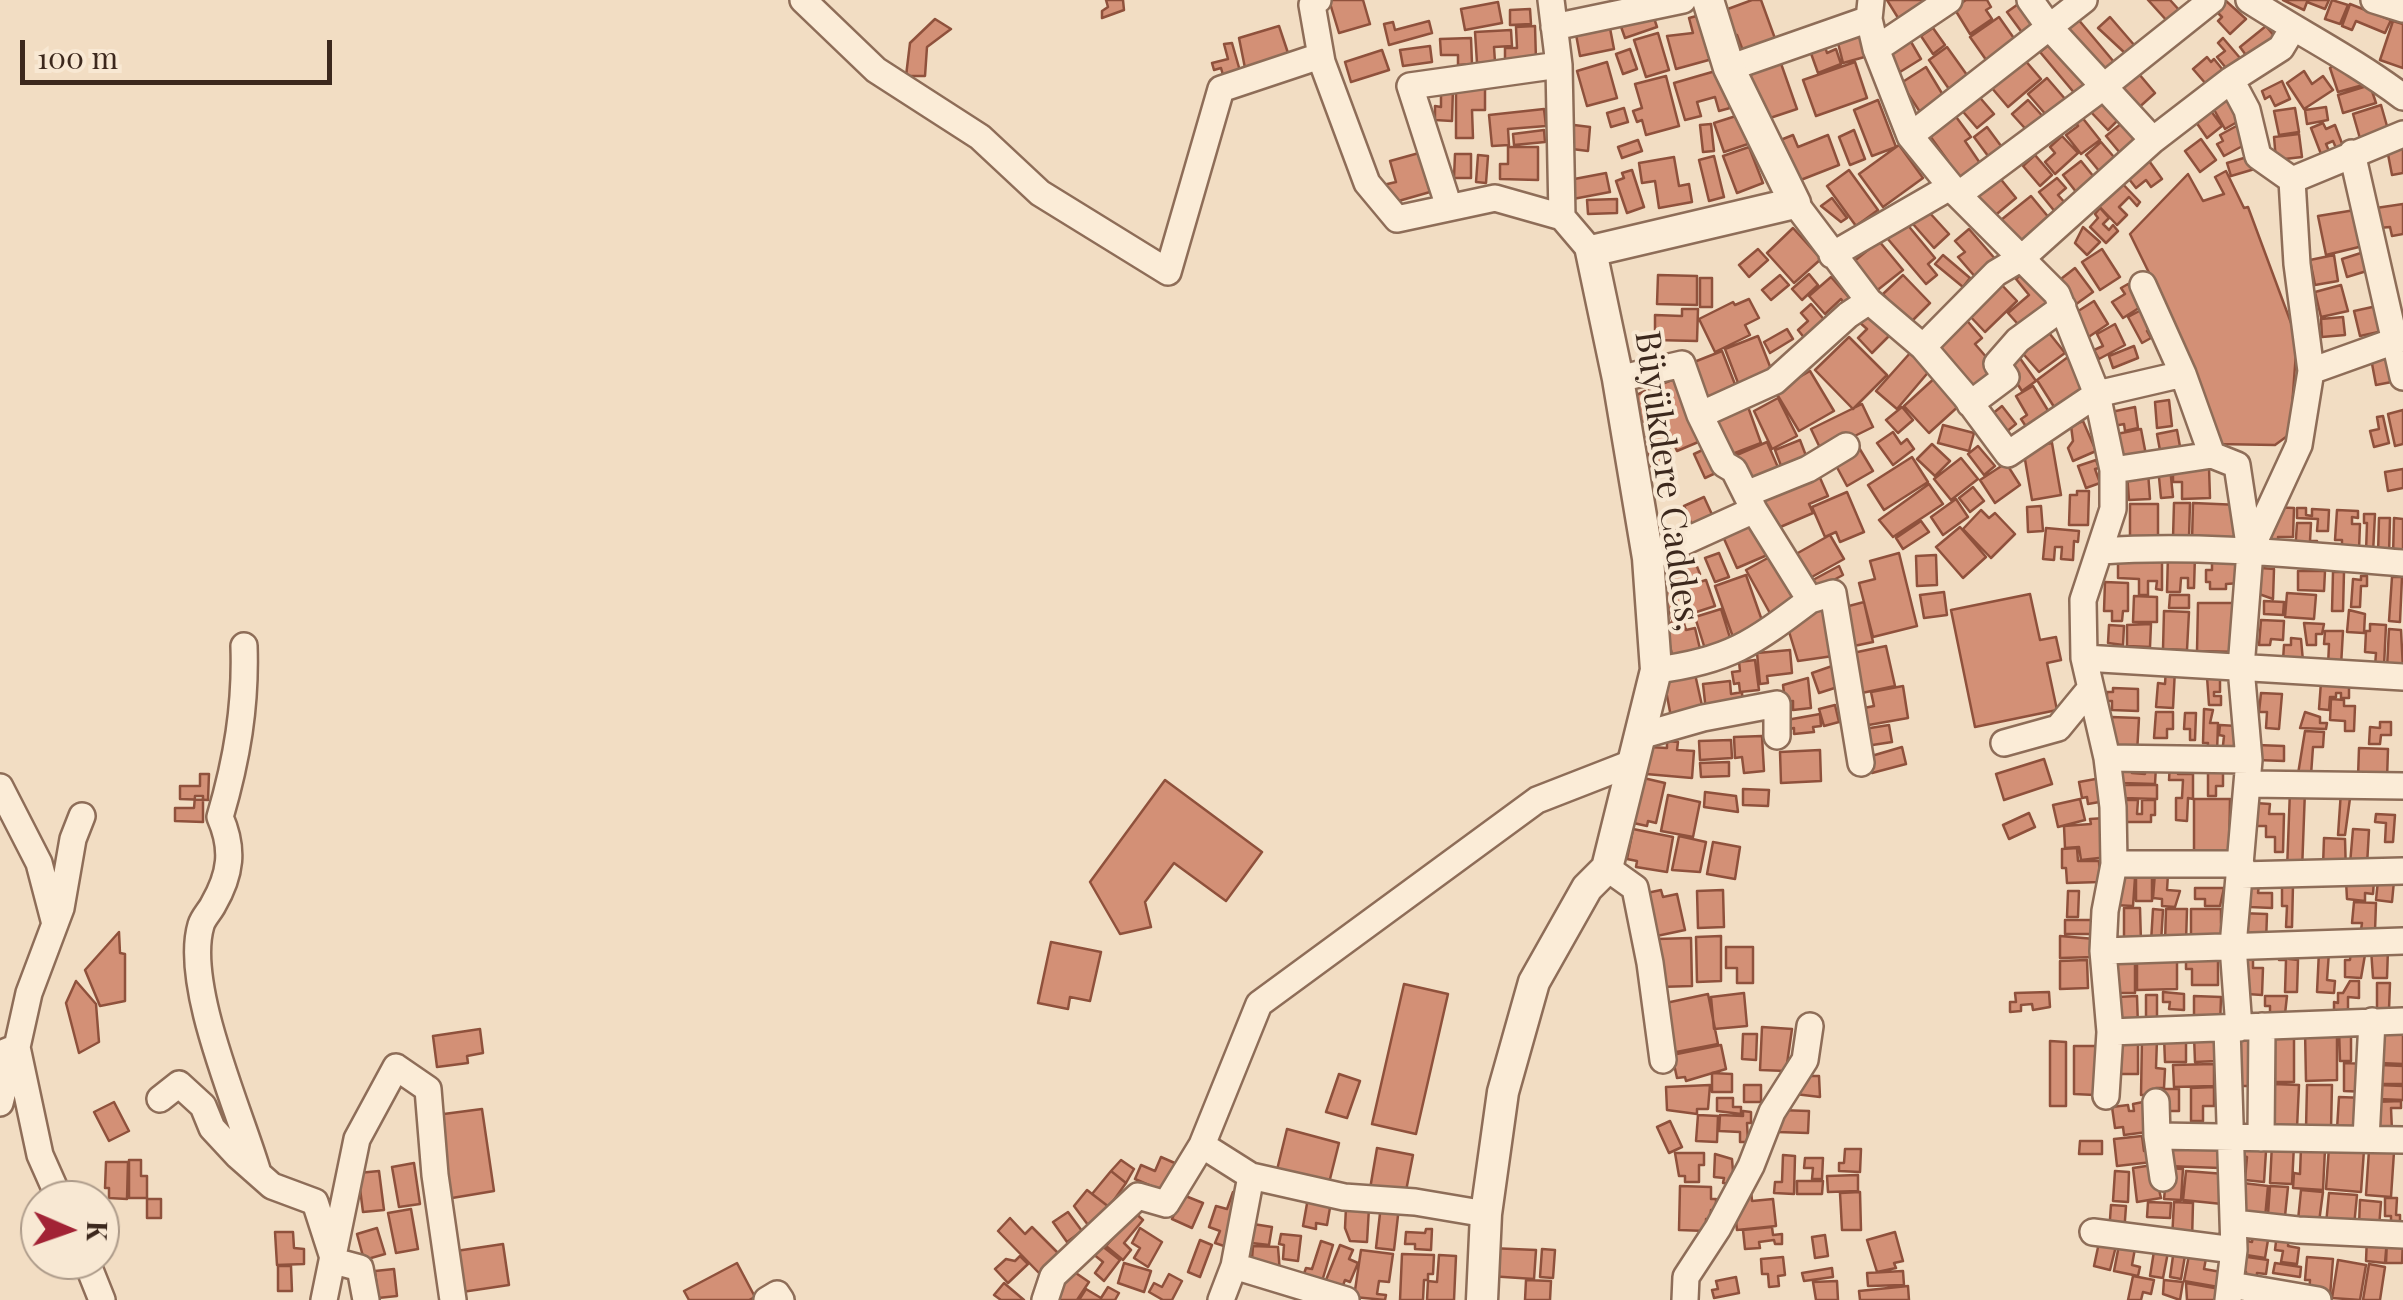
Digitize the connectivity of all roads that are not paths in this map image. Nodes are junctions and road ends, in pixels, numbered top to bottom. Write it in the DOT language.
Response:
graph roads {
  1 [pos="803,0"];
  2 [pos="1318,0"];
  3 [pos="1551,0"];
  4 [pos="1683,0"];
  5 [pos="1708,0"];
  6 [pos="1949,0"];
  7 [pos="2030,0"];
  8 [pos="2084,0"];
  9 [pos="2212,0"];
  10 [pos="2249,0"];
  11 [pos="2374,0"];
  12 [pos="2403,9"];
  13 [pos="1870,10"];
  14 [pos="1554,26"];
  15 [pos="2050,28"];
  16 [pos="2293,28"];
  17 [pos="1876,49"];
  18 [pos="1320,56"];
  19 [pos="1559,65"];
  20 [pos="2360,65"];
  21 [pos="1729,68"];
  22 [pos="2403,78"];
  23 [pos="2231,80"];
  24 [pos="2103,87"];
  25 [pos="2403,97"];
  26 [pos="2403,134"];
  27 [pos="1910,136"];
  28 [pos="2153,140"];
  29 [pos="2352,153"];
  30 [pos="2292,180"];
  31 [pos="1954,191"];
  32 [pos="1795,203"];
  33 [pos="1449,207"];
  34 [pos="1562,216"];
  35 [pos="1592,251"];
  36 [pos="1832,255"];
  37 [pos="2023,257"];
  38 [pos="2143,285"];
  39 [pos="1868,301"];
  40 [pos="2063,307"];
  41 [pos="2398,339"];
  42 [pos="1923,347"];
  43 [pos="2311,370"];
  44 [pos="2183,374"];
  45 [pos="2403,376"];
  46 [pos="1618,379"];
  47 [pos="2097,394"];
  48 [pos="1970,404"];
  49 [pos="1700,416"];
  50 [pos="1846,446"];
  51 [pos="2212,455"];
  52 [pos="2113,470"];
  53 [pos="1750,502"];
  54 [pos="2250,550"];
  55 [pos="2100,551"];
  56 [pos="1648,558"];
  57 [pos="2403,562"];
  58 [pos="1810,600"];
  59 [pos="244,646"];
  60 [pos="2084,658"];
  61 [pos="2241,668"];
  62 [pos="1656,670"];
  63 [pos="2403,677"];
  64 [pos="2090,688"];
  65 [pos="1777,736"];
  66 [pos="2004,743"];
  67 [pos="1636,749"];
  68 [pos="2107,758"];
  69 [pos="1862,763"];
  70 [pos="2248,772"];
  71 [pos="2403,786"];
  72 [pos="0,787"];
  73 [pos="82,816"];
  74 [pos="2114,864"];
  75 [pos="1607,868"];
  76 [pos="2241,869"];
  77 [pos="2403,871"];
  78 [pos="55,924"];
  79 [pos="2403,941"];
  80 [pos="2233,946"];
  81 [pos="2103,951"];
  82 [pos="2372,1022"];
  83 [pos="2403,1022"];
  84 [pos="1810,1026"];
  85 [pos="2243,1028"];
  86 [pos="2110,1032"];
  87 [pos="17,1047"];
  88 [pos="1663,1060"];
  89 [pos="2106,1096"];
  90 [pos="160,1099"];
  91 [pos="2156,1102"];
  92 [pos="0,1103"];
  93 [pos="2157,1136"];
  94 [pos="2230,1137"];
  95 [pos="2261,1138"];
  96 [pos="2366,1139"];
  97 [pos="2403,1140"];
  98 [pos="1202,1145"];
  99 [pos="258,1173"];
  100 [pos="1250,1176"];
  101 [pos="2163,1178"];
  102 [pos="51,1180"];
  103 [pos="1486,1214"];
  104 [pos="2234,1223"];
  105 [pos="2093,1232"];
  106 [pos="2403,1234"];
  107 [pos="2234,1250"];
  108 [pos="334,1260"];
  109 [pos="1234,1266"];
  110 [pos="2230,1293"];
  111 [pos="324,1300"];
  112 [pos="366,1300"];
  113 [pos="453,1300"];
  114 [pos="767,1300"];
  115 [pos="781,1300"];
  116 [pos="1045,1300"];
  117 [pos="1222,1300"];
  118 [pos="1346,1300"];
  119 [pos="1482,1300"];
  120 [pos="1685,1300"];
  121 [pos="2311,1300"];
  1 -- 18 [label="street"];
  2 -- 18 [label="street"];
  3 -- 14 [label="street"];
  4 -- 14 [label="street"];
  5 -- 21 [label="street"];
  6 -- 17 [label="street"];
  7 -- 15 [label="street"];
  8 -- 15 [label="street"];
  9 -- 24 [label="street"];
  10 -- 16 [label="street"];
  11 -- 12 [label="street"];
  13 -- 17 [label="street"];
  13 -- 21 [label="street"];
  14 -- 19 [label="street"];
  15 -- 24 [label="street"];
  15 -- 27 [label="street"];
  16 -- 20 [label="street"];
  16 -- 23 [label="street"];
  17 -- 27 [label="street"];
  18 -- 33 [label="street"];
  19 -- 33 [label="street"];
  19 -- 34 [label="street"];
  20 -- 22 [label="street"];
  20 -- 25 [label="street"];
  21 -- 32 [label="street"];
  23 -- 28 [label="street"];
  23 -- 30 [label="street"];
  24 -- 28 [label="street"];
  24 -- 31 [label="street"];
  26 -- 29 [label="street"];
  27 -- 31 [label="street"];
  28 -- 37 [label="street"];
  29 -- 30 [label="street"];
  29 -- 41 [label="street"];
  30 -- 43 [label="street"];
  31 -- 36 [label="street"];
  31 -- 37 [label="street"];
  32 -- 35 [label="street"];
  32 -- 36 [label="street"];
  33 -- 34 [label="street"];
  34 -- 35 [label="street"];
  35 -- 46 [label="street, Büyükdere Caddes,"];
  36 -- 39 [label="street"];
  37 -- 40 [label="street"];
  37 -- 42 [label="street"];
  38 -- 44 [label="street"];
  39 -- 42 [label="street"];
  39 -- 49 [label="street"];
  40 -- 47 [label="street"];
  40 -- 48 [label="street"];
  41 -- 43 [label="street"];
  41 -- 45 [label="street"];
  42 -- 48 [label="street"];
  43 -- 54 [label="street"];
  44 -- 47 [label="street"];
  44 -- 51 [label="street"];
  46 -- 49 [label="street"];
  46 -- 56 [label="street, Büyükdere Caddes,"];
  47 -- 48 [label="street"];
  47 -- 52 [label="street"];
  49 -- 53 [label="street"];
  50 -- 53 [label="street"];
  51 -- 52 [label="street"];
  51 -- 54 [label="street"];
  52 -- 55 [label="street"];
  53 -- 56 [label="street"];
  53 -- 58 [label="street"];
  54 -- 55 [label="street"];
  54 -- 57 [label="street"];
  54 -- 61 [label="street"];
  55 -- 60 [label="street"];
  56 -- 62 [label="street, Büyükdere Caddes,"];
  58 -- 62 [label="street"];
  58 -- 69 [label="street"];
  59 -- 99 [label="street"];
  60 -- 61 [label="street"];
  60 -- 64 [label="street"];
  61 -- 63 [label="street"];
  61 -- 70 [label="street"];
  62 -- 67 [label="street, Büyükdere Caddes,"];
  64 -- 66 [label="street"];
  64 -- 68 [label="street"];
  65 -- 67 [label="street"];
  67 -- 75 [label="street, Büyükdere Caddes,"];
  67 -- 98 [label="street"];
  68 -- 70 [label="street"];
  68 -- 74 [label="street"];
  70 -- 71 [label="street"];
  70 -- 76 [label="street"];
  72 -- 78 [label="street"];
  73 -- 78 [label="street"];
  74 -- 76 [label="street"];
  74 -- 81 [label="street"];
  75 -- 88 [label="street"];
  75 -- 103 [label="street, Büyükdere Caddes,"];
  76 -- 77 [label="street"];
  76 -- 80 [label="street"];
  78 -- 87 [label="street"];
  79 -- 80 [label="street"];
  80 -- 81 [label="street"];
  80 -- 85 [label="street"];
  81 -- 86 [label="street"];
  82 -- 83 [label="street"];
  82 -- 85 [label="street"];
  82 -- 96 [label="street"];
  84 -- 120 [label="street"];
  85 -- 86 [label="street"];
  85 -- 94 [label="street"];
  85 -- 95 [label="street"];
  86 -- 89 [label="street"];
  87 -- 92 [label="street"];
  87 -- 102 [label="street"];
  90 -- 99 [label="street"];
  91 -- 93 [label="street"];
  93 -- 94 [label="street"];
  93 -- 101 [label="street"];
  94 -- 95 [label="street"];
  94 -- 104 [label="street"];
  95 -- 96 [label="street"];
  96 -- 97 [label="street"];
  98 -- 100 [label="street"];
  98 -- 116 [label="street"];
  99 -- 108 [label="street"];
  100 -- 103 [label="street"];
  100 -- 109 [label="street"];
  103 -- 119 [label="street, Büyükdere Caddes,"];
  104 -- 106 [label="street"];
  104 -- 107 [label="street"];
  105 -- 107 [label="street"];
  107 -- 110 [label="street"];
  108 -- 111 [label="street"];
  108 -- 112 [label="street"];
  108 -- 113 [label="street"];
  109 -- 117 [label="street"];
  109 -- 118 [label="street"];
  110 -- 121 [label="street"];
  114 -- 115 [label="street"];
}
